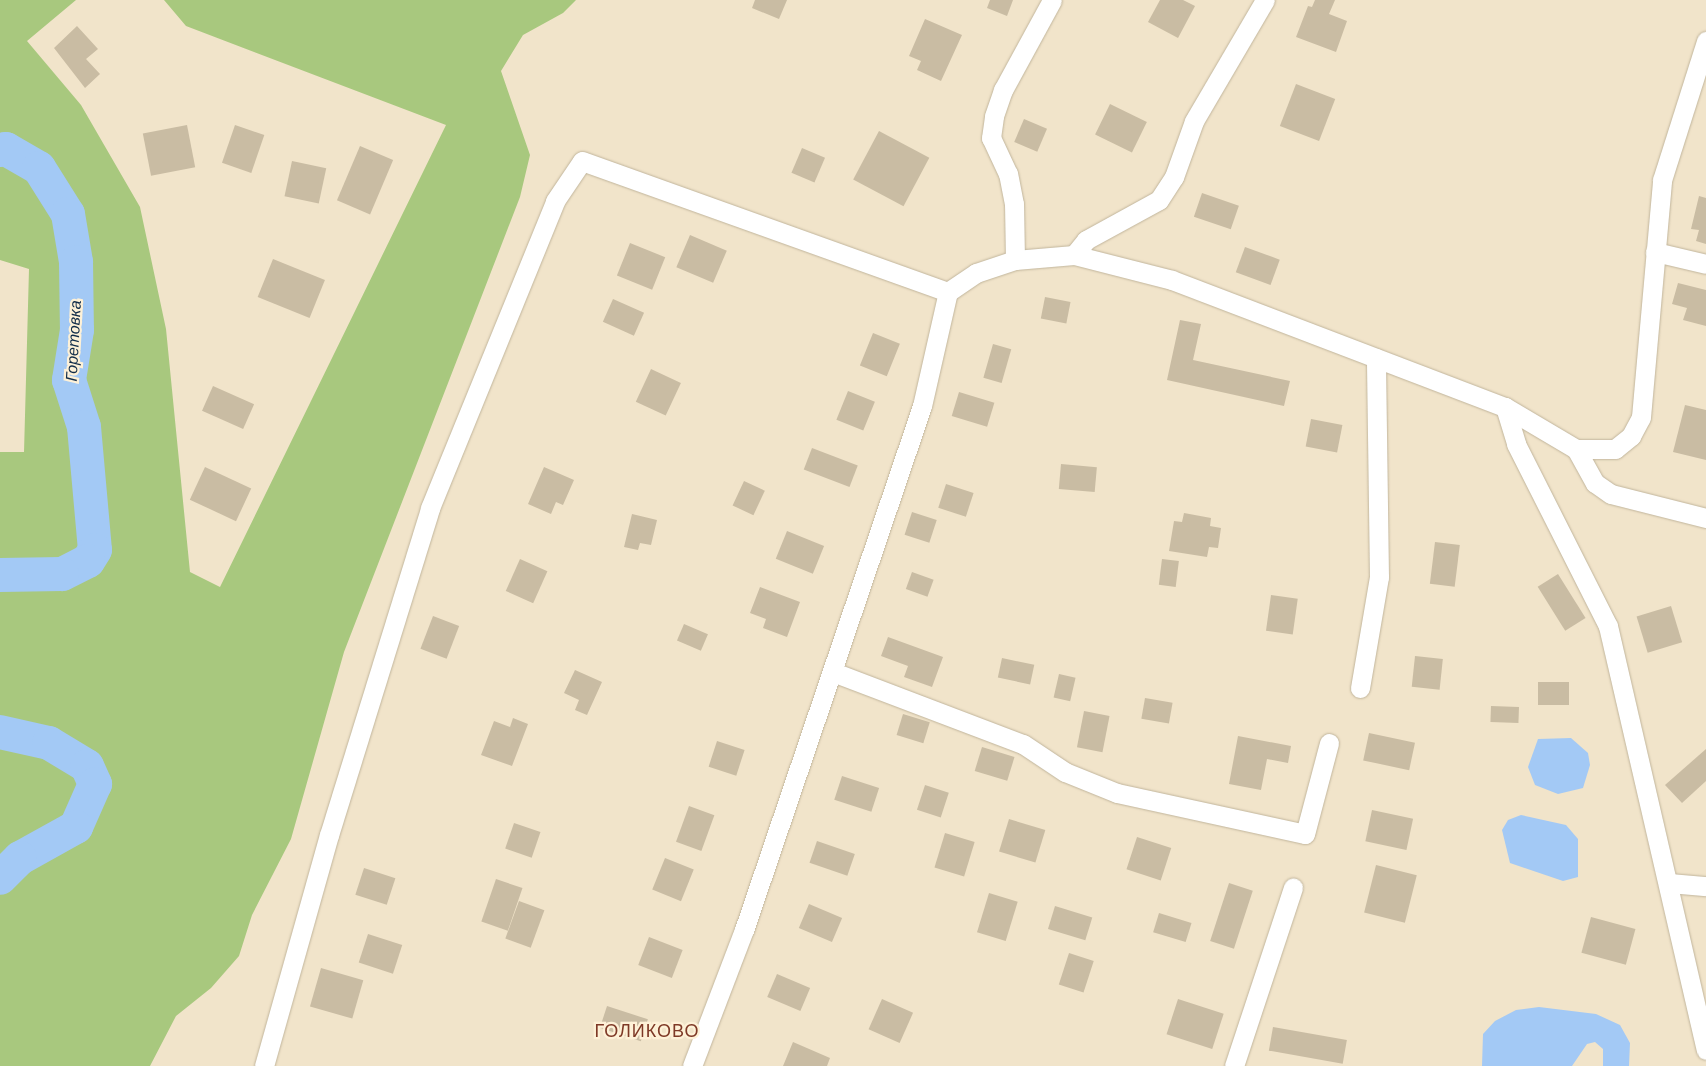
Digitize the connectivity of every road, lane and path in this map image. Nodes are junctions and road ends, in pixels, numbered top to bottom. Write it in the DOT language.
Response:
graph roads {
  1 [pos="1052,0"];
  2 [pos="1265,0"];
  3 [pos="1706,41"];
  4 [pos="1655,252"];
  5 [pos="1074,255"];
  6 [pos="1015,260"];
  7 [pos="1706,264"];
  8 [pos="948,292"];
  9 [pos="1376,358"];
  10 [pos="1505,407"];
  11 [pos="1576,449"];
  12 [pos="1706,518"];
  13 [pos="833,672"];
  14 [pos="1360,688"];
  15 [pos="1329,743"];
  16 [pos="1670,883"];
  17 [pos="1706,886"];
  18 [pos="1293,888"];
  19 [pos="1706,1050"];
  20 [pos="264,1066"];
  21 [pos="692,1066"];
  22 [pos="1234,1066"];
  1 -- 6 [label="street"];
  2 -- 5 [label="street"];
  3 -- 4 [label="street"];
  4 -- 7 [label="street"];
  4 -- 11 [label="street"];
  5 -- 6 [label="street"];
  5 -- 9 [label="street"];
  6 -- 8 [label="street"];
  8 -- 13 [label="street"];
  8 -- 20 [label="street"];
  9 -- 10 [label="street"];
  9 -- 14 [label="street"];
  10 -- 11 [label="street"];
  10 -- 16 [label="street"];
  11 -- 12 [label="street"];
  13 -- 15 [label="street"];
  13 -- 21 [label="street"];
  16 -- 17 [label="street"];
  16 -- 19 [label="street"];
  18 -- 22 [label="street"];
}
